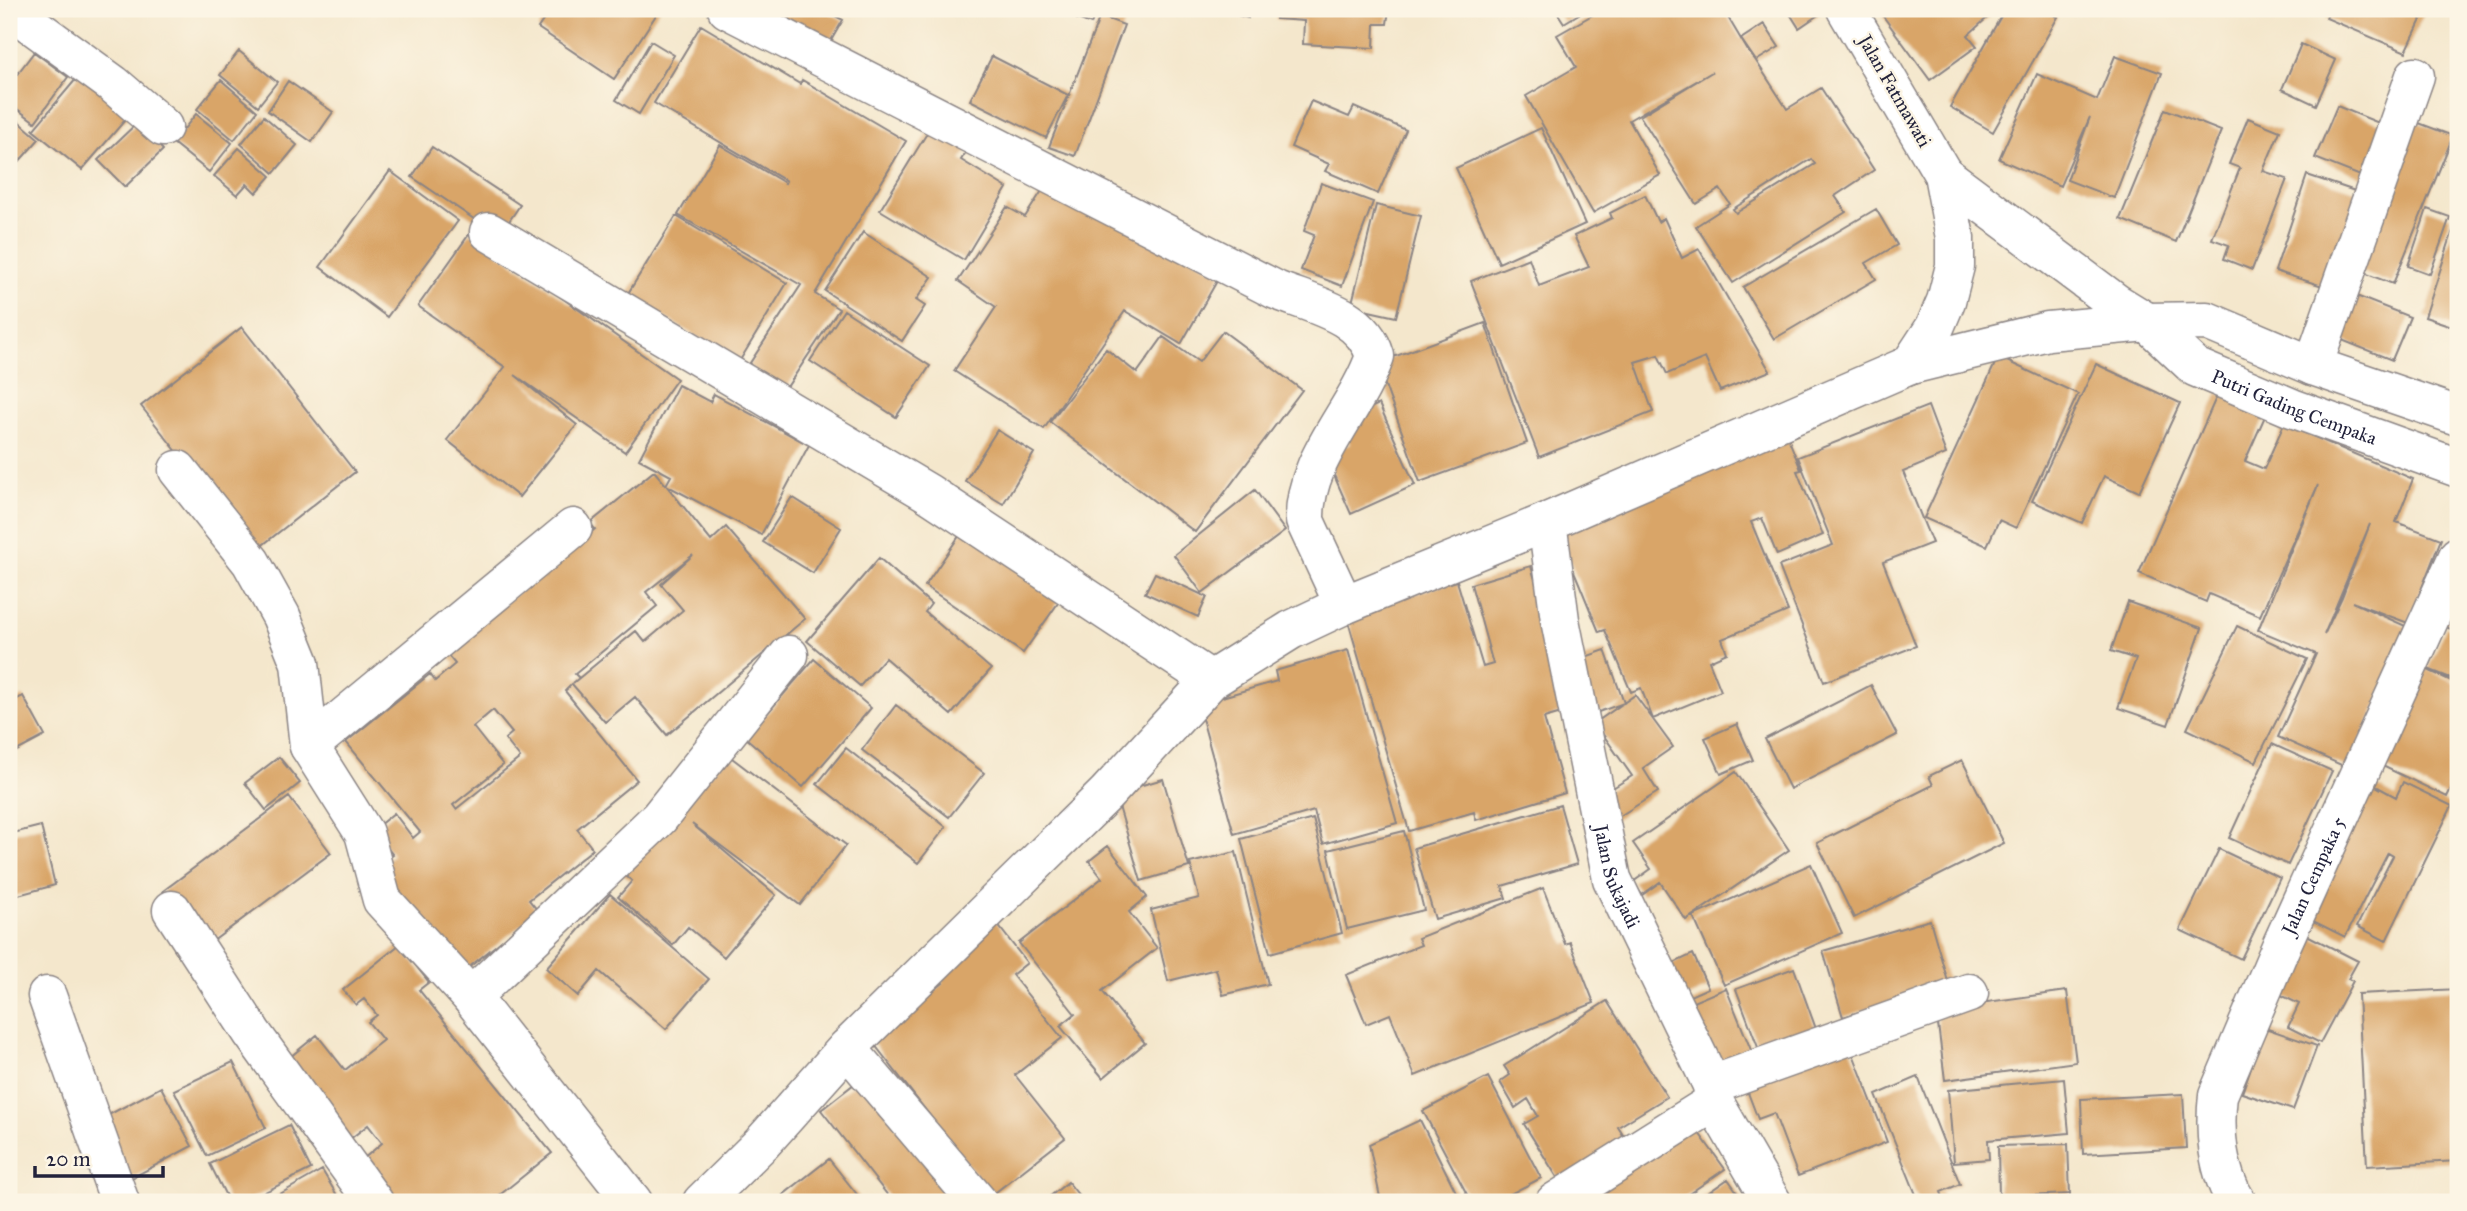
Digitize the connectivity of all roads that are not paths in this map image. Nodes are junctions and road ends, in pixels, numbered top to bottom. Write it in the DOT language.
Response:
graph roads {
  1 [pos="10,9"];
  2 [pos="727,9"];
  3 [pos="1846,9"];
  4 [pos="2415,76"];
  5 [pos="163,127"];
  6 [pos="1943,174"];
  7 [pos="489,232"];
  8 [pos="2147,322"];
  9 [pos="1910,365"];
  10 [pos="2313,366"];
  11 [pos="2458,416"];
  12 [pos="2458,468"];
  13 [pos="178,470"];
  14 [pos="1546,522"];
  15 [pos="573,528"];
  16 [pos="2458,556"];
  17 [pos="1344,605"];
  18 [pos="789,655"];
  19 [pos="1211,680"];
  20 [pos="309,746"];
  21 [pos="172,910"];
  22 [pos="1969,993"];
  23 [pos="47,996"];
  24 [pos="471,997"];
  25 [pos="847,1048"];
  26 [pos="1713,1093"];
  27 [pos="120,1202"];
  28 [pos="374,1202"];
  29 [pos="633,1202"];
  30 [pos="702,1202"];
  31 [pos="978,1202"];
  32 [pos="1555,1202"];
  33 [pos="1772,1202"];
  34 [pos="2237,1202"];
  1 -- 5 [label="street"];
  2 -- 17 [label="street"];
  3 -- 6 [label="street, Jalan Fatmawati"];
  4 -- 10 [label="street"];
  6 -- 8 [label="street, Putri Gading Cempaka"];
  6 -- 9 [label="street"];
  7 -- 19 [label="street"];
  8 -- 9 [label="street"];
  8 -- 10 [label="street"];
  8 -- 12 [label="street, Putri Gading Cempaka"];
  9 -- 14 [label="street"];
  10 -- 11 [label="street"];
  13 -- 20 [label="street"];
  14 -- 17 [label="street"];
  14 -- 26 [label="street, Jalan Sukajadi"];
  15 -- 20 [label="street"];
  16 -- 34 [label="street, Jalan Cempaka 5"];
  17 -- 19 [label="street"];
  18 -- 24 [label="street"];
  19 -- 25 [label="street"];
  20 -- 24 [label="street"];
  21 -- 28 [label="street"];
  22 -- 26 [label="street"];
  23 -- 27 [label="street"];
  24 -- 29 [label="street"];
  25 -- 30 [label="street"];
  25 -- 31 [label="street"];
  26 -- 32 [label="street"];
  26 -- 33 [label="street, Jalan Sukajadi"];
}
